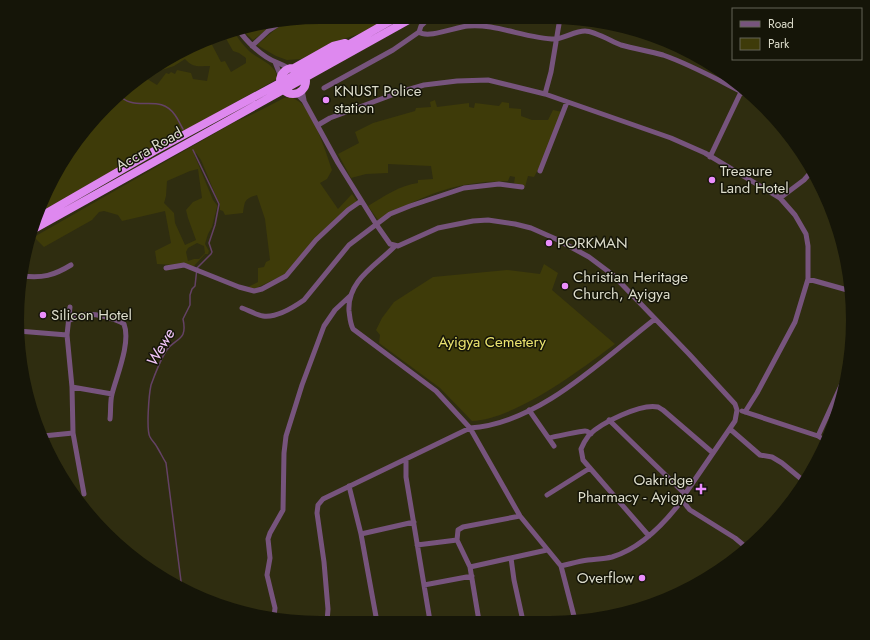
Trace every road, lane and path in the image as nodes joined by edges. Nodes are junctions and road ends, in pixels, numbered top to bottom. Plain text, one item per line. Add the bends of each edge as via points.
1 (385, 24) edge
2 (399, 24) edge
3 (424, 24) edge
4 (559, 24) edge
5 (479, 25) joint
6 (272, 28) edge
7 (419, 32) junction
8 (242, 34) edge
9 (556, 39) junction
10 (252, 46) junction
11 (275, 62) junction
12 (298, 72) junction
13 (287, 88) junction
14 (324, 88) dead end
15 (735, 89) edge
16 (740, 93) edge
17 (544, 94) junction
18 (304, 101) junction
19 (568, 102) junction
20 (232, 118) junction
21 (318, 125) junction
22 (710, 156) junction
23 (540, 171) dead end
24 (808, 176) edge
25 (522, 187) dead end
26 (780, 198) junction
27 (361, 201) junction
28 (44, 214) edge
29 (376, 224) junction
30 (40, 226) edge
31 (395, 246) junction
32 (71, 265) dead end
33 (166, 268) dead end
34 (28, 276) edge
35 (808, 279) junction
36 (844, 289) edge
37 (350, 296) junction
38 (70, 307) dead end
39 (242, 308) dead end
40 (655, 319) junction
41 (68, 321) junction
42 (25, 332) edge
43 (67, 335) junction
44 (72, 387) junction
45 (112, 394) junction
46 (837, 394) edge
47 (529, 410) junction
48 (737, 410) junction
49 (745, 412) junction
50 (110, 419) dead end
51 (609, 420) junction
52 (470, 428) junction
53 (730, 429) junction
54 (73, 433) junction
55 (591, 434) junction
56 (48, 435) edge
57 (818, 436) junction
58 (549, 438) junction
59 (821, 438) edge
60 (554, 446) dead end
61 (713, 453) junction
62 (406, 459) junction
63 (590, 468) junction
64 (800, 478) edge
65 (349, 486) junction
66 (84, 494) dead end
67 (547, 495) dead end
68 (684, 497) junction
69 (520, 516) junction
70 (414, 522) junction
71 (361, 534) junction
72 (649, 536) junction
73 (457, 540) junction
74 (417, 545) junction
75 (743, 545) edge
76 (547, 550) junction
77 (511, 558) junction
78 (561, 566) junction
79 (470, 567) junction
80 (472, 576) junction
81 (424, 584) junction
82 (275, 612) edge
83 (574, 615) edge
84 (327, 616) edge
85 (376, 616) edge
86 (429, 616) edge
87 (478, 616) edge
88 (522, 616) edge

1 - 12 highway
2 - 12 highway
3 - 7 street
4 - 9 street
5 - 7 street via 458,27 430,35
5 - 9 street
6 - 10 street
7 - 14 street via 393,50
8 - 10 street
9 - 15 street via 583,31 591,32 621,45 662,55 690,66
9 - 17 street
10 - 11 street
11 - 12 street
11 - 13 street
12 - 13 highway
12 - 13 highway via 285,72
12 - 13 highway via 306,83
13 - 18 street
13 - 18 street
13 - 20 highway, Accra Road
13 - 20 highway via 284,95 258,110
13 - 28 highway, Accra Road via 271,88
16 - 22 street
17 - 19 street
17 - 21 street via 488,80 424,85 351,110
18 - 21 street
19 - 22 street via 671,138
19 - 23 street
20 - 30 highway, Accra Road
21 - 27 street
22 - 26 street
24 - 26 street
25 - 29 street via 499,184 464,188 390,214
26 - 35 street via 795,215 806,234
27 - 29 street
27 - 33 street via 316,240 286,276 262,289 247,289 184,265
29 - 31 street via 387,241
29 - 39 street via 349,246 304,300 295,306 278,314 263,316
31 - 37 street via 365,273
31 - 40 street via 438,228 473,221 503,222 531,228 575,248 602,266
32 - 34 street via 50,276
35 - 36 street
35 - 49 street via 795,322
37 - 52 street via 350,320 353,329 436,391
37 - 82 street via 335,310 324,326 286,436 283,510 268,539 270,558 267,575
38 - 41 street
40 - 47 street via 581,378
40 - 48 street via 732,400
41 - 43 street
41 - 45 street via 84,314 91,314 124,324 124,351
42 - 43 street
43 - 44 street
44 - 45 street
44 - 54 street
45 - 50 street
46 - 57 street
47 - 52 street via 495,424
47 - 58 street
48 - 49 street
48 - 53 street
49 - 57 street
51 - 55 street
51 - 61 street via 643,408 658,407
51 - 68 street
52 - 62 street
52 - 69 street
53 - 61 street
53 - 64 street via 760,455 772,457
54 - 56 street
54 - 66 street
55 - 58 street via 581,431
55 - 63 street via 581,449 583,460
57 - 59 street
58 - 60 street
61 - 68 street
62 - 65 street
62 - 70 street via 406,477
63 - 67 street
63 - 72 street
65 - 71 street
65 - 84 street via 323,499 318,505
68 - 72 street via 672,514
68 - 75 street via 685,504 690,510
69 - 73 street via 460,528
69 - 76 street
70 - 71 street
70 - 74 street
71 - 85 street
72 - 78 street via 612,557
73 - 74 street
73 - 79 street
74 - 81 street
76 - 77 street
76 - 78 street
77 - 79 street
77 - 88 street
78 - 83 street
79 - 80 street
80 - 81 street
80 - 87 street
81 - 86 street

